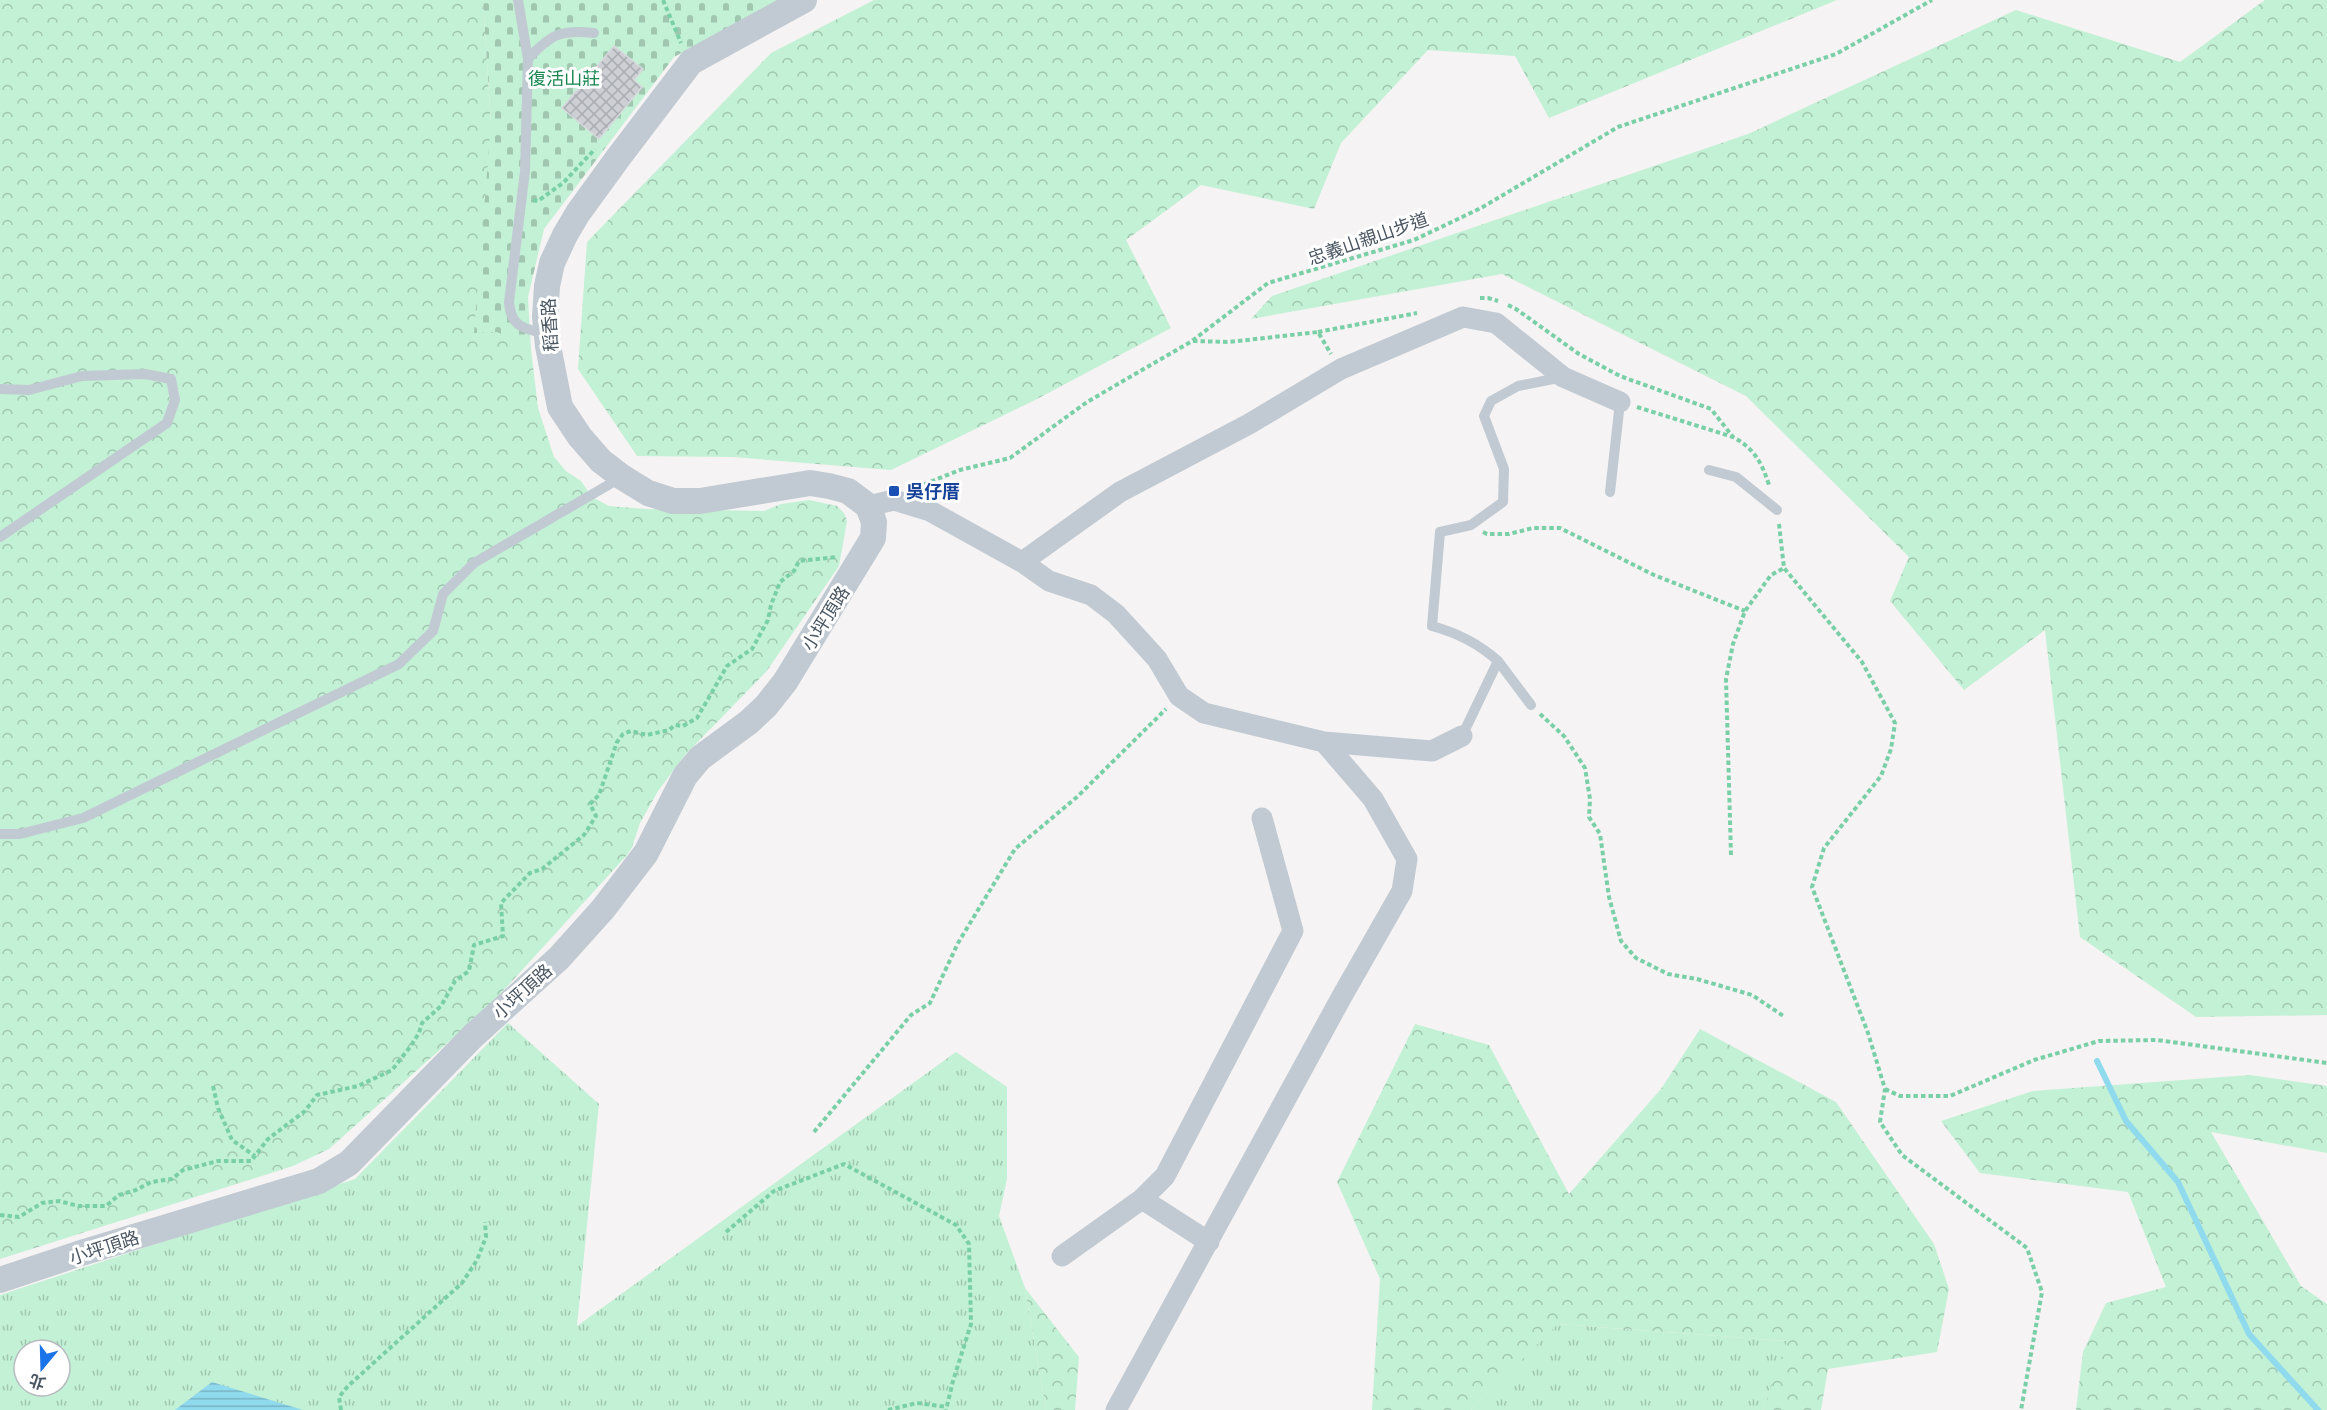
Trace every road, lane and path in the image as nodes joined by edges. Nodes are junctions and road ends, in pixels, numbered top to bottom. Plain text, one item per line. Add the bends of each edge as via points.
1 (518, 0) edge
2 (663, 0) edge
3 (804, 0) edge
4 (1932, 0) edge
5 (594, 33) dead end
6 (528, 59) junction
7 (691, 62) junction
8 (597, 146) dead end
9 (523, 198) junction
10 (547, 334) junction
11 (1192, 340) junction
12 (1341, 369) junction
13 (1563, 377) junction
14 (0, 389) edge
15 (1620, 402) junction
16 (1709, 470) dead end
17 (622, 477) junction
18 (1610, 492) dead end
19 (894, 500) junction
20 (868, 506) junction
21 (1777, 510) junction
22 (1471, 525) junction
23 (0, 537) edge
24 (865, 554) junction
25 (1022, 562) junction
26 (1784, 568) junction
27 (1745, 611) junction
28 (1498, 661) junction
29 (1179, 696) junction
30 (1531, 705) joint
31 (1462, 736) joint
32 (1324, 742) junction
33 (1262, 818) dead end
34 (0, 834) edge
35 (1731, 855) dead end
36 (1785, 1017) dead end
37 (2327, 1063) edge
38 (213, 1086) dead end
39 (1886, 1089) junction
40 (814, 1132) dead end
41 (255, 1156) junction
42 (1142, 1199) junction
43 (0, 1215) edge
44 (485, 1222) dead end
45 (726, 1233) dead end
46 (1209, 1242) junction
47 (1062, 1256) dead end
48 (0, 1280) edge
49 (947, 1409) edge
50 (341, 1410) edge
51 (888, 1410) edge
52 (1116, 1410) edge
53 (2021, 1410) edge

1 - 6 lane
2 - 7 path
3 - 7 street, 稻香路
4 - 11 path, 忠義山親山步道 via 1836,54 1618,126 1480,208 1414,240 1268,284
5 - 6 lane via 571,31 545,40
6 - 9 lane
7 - 10 street, 稻香路 via 565,235 547,286
8 - 9 path via 563,183 538,201
9 - 10 lane via 510,315 517,324
10 - 17 street, 稻香路 via 560,407 601,461
11 - 12 path via 1229,342 1318,332
11 - 19 path, 忠義山親山步道 via 1087,402 1010,458 960,470
12 - 13 street via 1463,317 1496,323
12 - 25 street via 1249,424 1120,492
13 - 15 street
13 - 22 lane via 1518,386 1491,401 1484,416 1504,469 1503,501
14 - 23 lane via 29,390 82,376 146,374 171,379 175,400 167,423
15 - 18 lane
15 - 21 path via 1747,444 1764,467
16 - 21 lane via 1736,477
17 - 20 street, 稻香路 via 648,493 673,501 700,501 810,483 848,491
17 - 34 lane via 474,562 443,594 433,631 399,664 83,819 20,834
19 - 20 street
19 - 25 street via 930,511
20 - 24 street, 小坪頂路 via 874,522 873,538
21 - 26 path
22 - 27 path via 1487,534 1560,528 1654,575
22 - 28 lane via 1440,532 1432,626 1455,632
24 - 41 path via 799,561 794,571 780,582 768,620 752,649 727,666 697,718 683,726 647,735 631,731 623,734 599,795 590,804 596,816 584,834 542,869 530,873 501,903 503,936 474,945 469,971 455,981 441,1006 422,1023 392,1070 358,1086 317,1095 305,1111 268,1139
24 - 48 street, 小坪頂路 via 766,706 700,758 685,776 646,853 603,909 559,958 473,1036 349,1162 319,1181
25 - 29 street via 1049,581 1091,595 1116,614 1157,659
26 - 27 path via 1771,575
26 - 39 path via 1862,662 1895,723 1892,749 1881,776 1824,849 1812,887
27 - 35 path via 1725,679
28 - 30 lane
28 - 31 lane
29 - 32 street via 1204,713
29 - 40 path via 1077,797 1015,849 958,943 930,1003 911,1015
30 - 36 path via 1563,736 1585,768 1589,817 1600,834 1609,897 1621,941 1636,958 1668,974 1752,995
31 - 32 street via 1432,751
32 - 46 street via 1373,799 1407,859 1402,891
33 - 42 street via 1293,932 1165,1176
37 - 39 path via 2157,1040 2099,1041 2034,1060 1950,1095 1900,1096
38 - 41 path via 232,1140
39 - 53 path via 1880,1122 1902,1155 2027,1248 2042,1292
41 - 43 path via 251,1161 218,1161 183,1170 172,1179 151,1182 118,1195 106,1206 59,1201 42,1203 19,1217
42 - 46 street
42 - 47 street
44 - 50 path via 486,1237 462,1284 348,1386 339,1397
45 - 49 path via 774,1191 844,1164 956,1225 969,1244 971,1324
46 - 52 street
49 - 51 path via 917,1403

